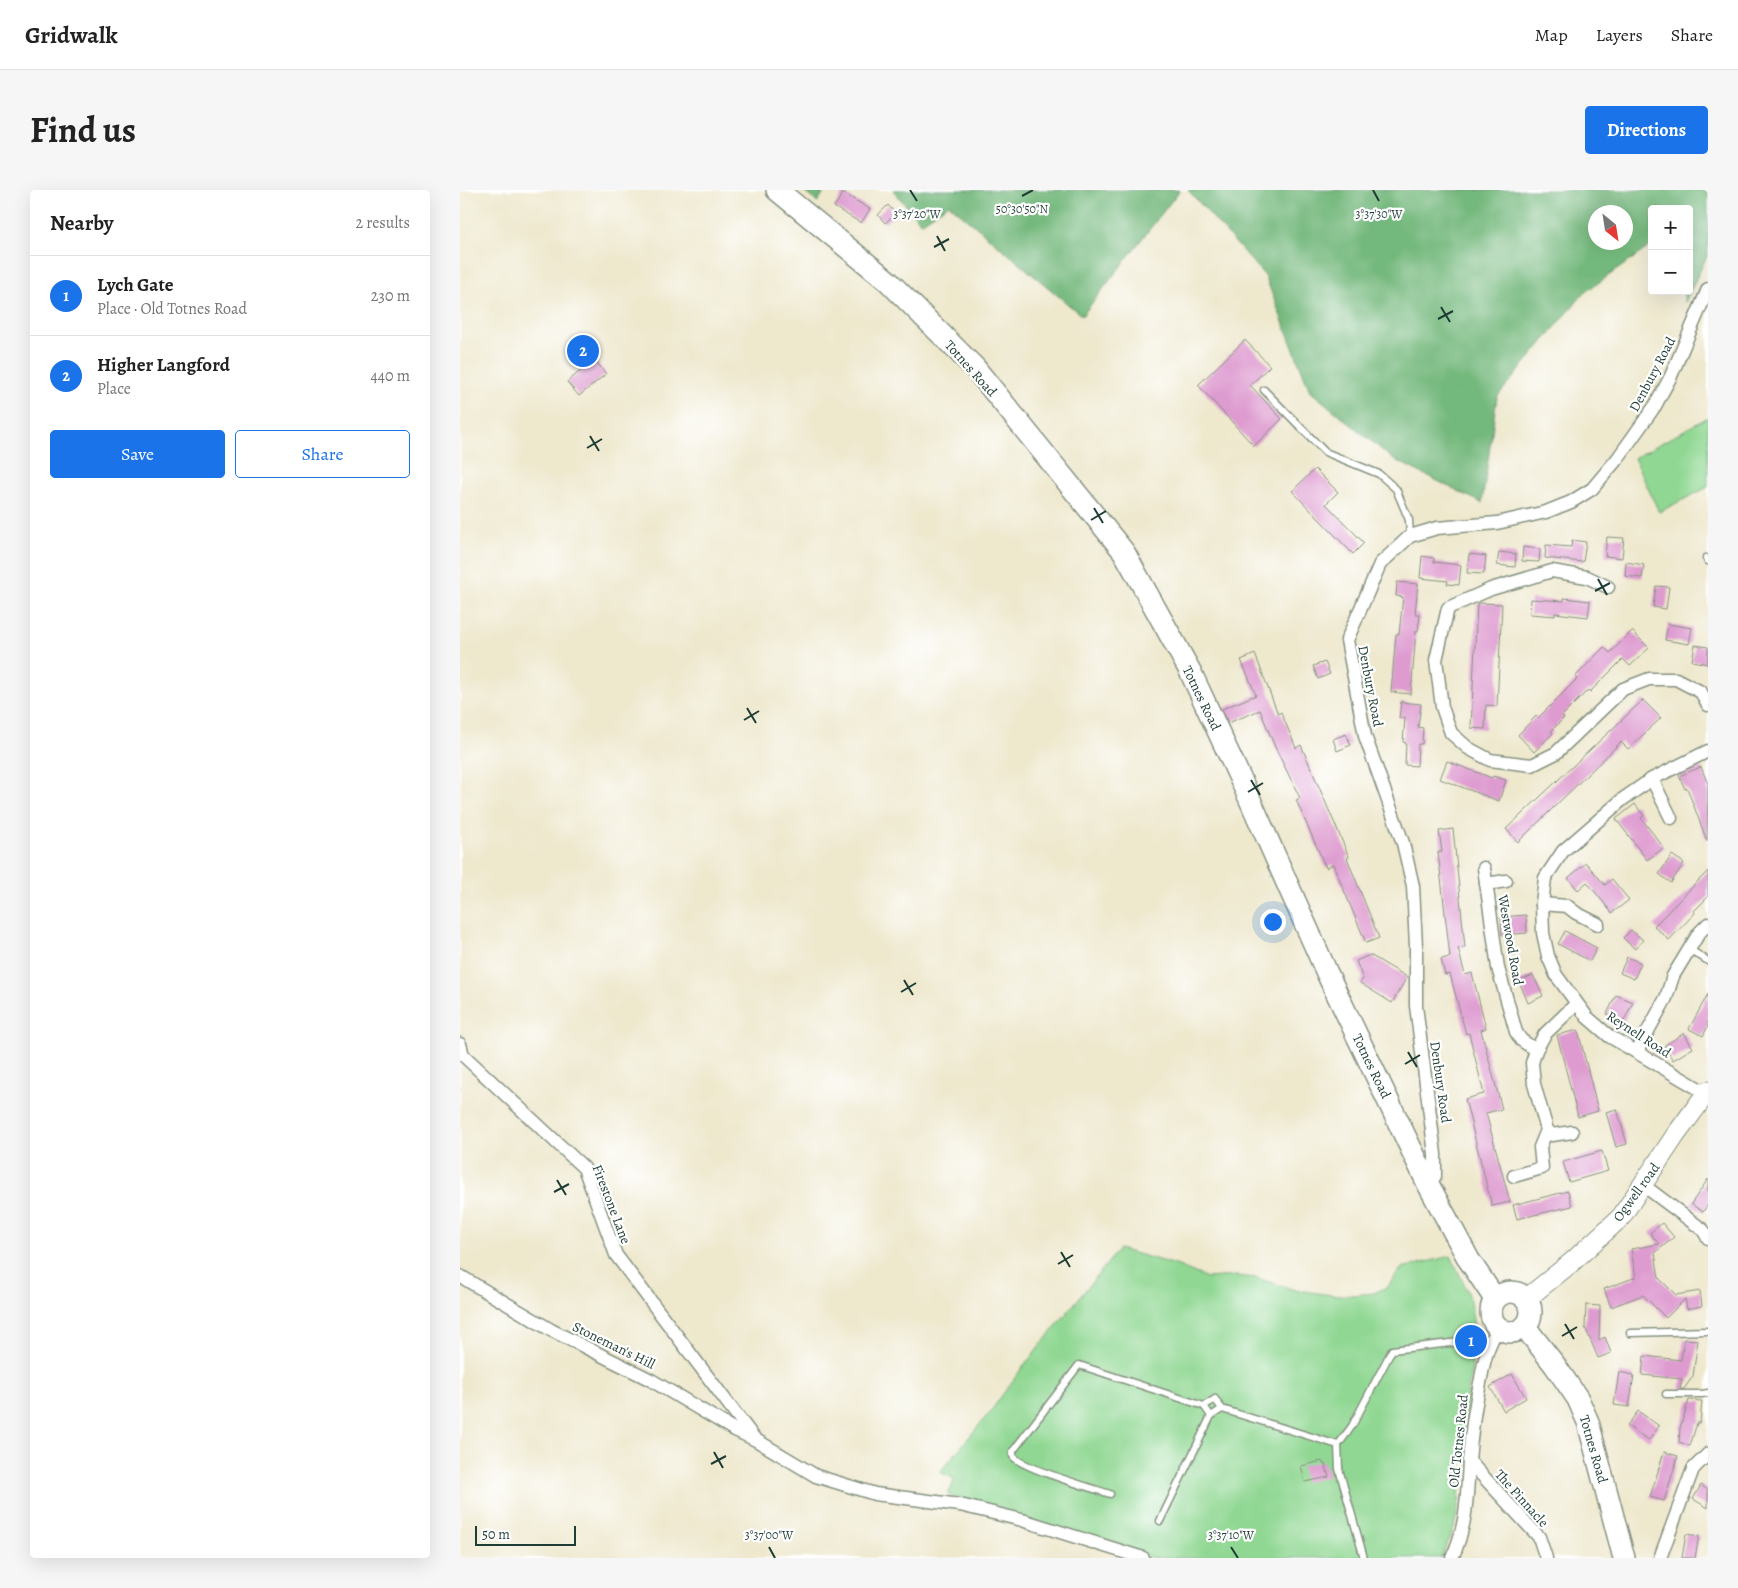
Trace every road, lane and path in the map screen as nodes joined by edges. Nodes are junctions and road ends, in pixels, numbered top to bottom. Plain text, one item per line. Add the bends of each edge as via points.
1 (777, 190) edge
2 (1708, 288) edge
3 (1264, 390) dead end
4 (1410, 536) junction
5 (1608, 587) dead end
6 (1708, 705) edge
7 (1708, 751) edge
8 (1652, 779) junction
9 (1671, 818) dead end
10 (1484, 868) dead end
11 (1506, 881) dead end
12 (1486, 884) junction
13 (1542, 904) junction
14 (1598, 924) dead end
15 (1708, 924) edge
16 (1689, 949) junction
17 (1708, 961) edge
18 (1576, 1004) junction
19 (460, 1044) edge
20 (1536, 1050) junction
21 (1637, 1051) junction
22 (1707, 1092) edge
23 (1547, 1130) junction
24 (1572, 1132) dead end
25 (1514, 1176) dead end
26 (1428, 1184) junction
27 (1643, 1185) junction
28 (1706, 1232) edge
29 (460, 1276) edge
30 (1495, 1299) junction
31 (1526, 1299) junction
32 (1525, 1327) junction
33 (1708, 1331) edge
34 (1495, 1333) junction
35 (1630, 1333) dead end
36 (1708, 1393) edge
37 (1666, 1394) dead end
38 (1204, 1406) junction
39 (1222, 1409) junction
40 (1211, 1416) junction
41 (756, 1440) junction
42 (1338, 1445) junction
43 (1708, 1454) edge
44 (1470, 1461) junction
45 (1110, 1494) dead end
46 (1160, 1521) dead end
47 (1143, 1558) edge
48 (1364, 1558) edge
49 (1452, 1558) edge
50 (1546, 1558) edge
51 (1624, 1558) edge
52 (1660, 1558) edge

1 - 26 main road, Totnes Road via 888,281 975,368 1124,552 1190,671 1327,973
2 - 4 street, Denbury Road via 1655,406 1592,488 1571,502 1546,512 1497,523 1436,528
3 - 4 lane via 1325,452 1379,474 1396,489 1408,520
4 - 26 street, Denbury Road via 1380,564 1347,640 1365,736 1403,842 1413,886 1416,1006 1435,1154 1435,1176
5 - 6 street via 1587,577 1552,571 1491,589 1448,608 1436,660 1442,708 1451,733 1468,748 1490,760 1532,765 1556,753 1623,689 1649,679 1676,679 1701,692
7 - 8 street, Reynell Road
8 - 9 street
8 - 13 street, Reynell Road via 1623,799 1563,851 1545,878
10 - 12 street, Westwood Road
11 - 12 street, Westwood Road
12 - 20 street, Westwood Road via 1498,968 1516,1032 1521,1040
13 - 14 street via 1567,906
13 - 18 street, Reynell Road via 1548,956
15 - 16 street
16 - 17 lane
16 - 21 street
18 - 20 street via 1545,1034
18 - 21 street, Reynell Road via 1609,1036
19 - 41 street, Firestone Lane via 464,1055 584,1168 616,1255
20 - 23 street via 1532,1063 1534,1084
21 - 22 street, Reynell Road
22 - 27 street, Ogwell road
23 - 24 street via 1552,1135
23 - 25 street via 1540,1147 1542,1168
26 - 30 main road, Totnes Road via 1469,1260
27 - 28 street
27 - 31 street, Ogwell road via 1620,1217
29 - 41 street, Stoneman's Hill via 550,1330 651,1380
30 - 31 main road via 1510,1291
30 - 34 main road via 1490,1312
31 - 32 main road via 1531,1312
32 - 34 main road via 1514,1332
32 - 51 main road, Totnes Road via 1578,1399 1588,1422
33 - 35 lane
34 - 42 lane via 1392,1350 1352,1426
34 - 44 street, Old Totnes Road via 1475,1405
36 - 37 lane
38 - 39 lane via 1215,1400
38 - 40 lane
38 - 45 lane via 1079,1365 1013,1451 1013,1456 1031,1467
39 - 40 lane
39 - 42 lane
40 - 46 lane
41 - 47 street, Stoneman's Hill via 816,1476 875,1494 960,1505 1022,1520
42 - 48 lane via 1340,1468
43 - 52 street via 1693,1468
44 - 49 street, Old Totnes Road via 1466,1512
44 - 50 street, The Pinnacle via 1539,1537

